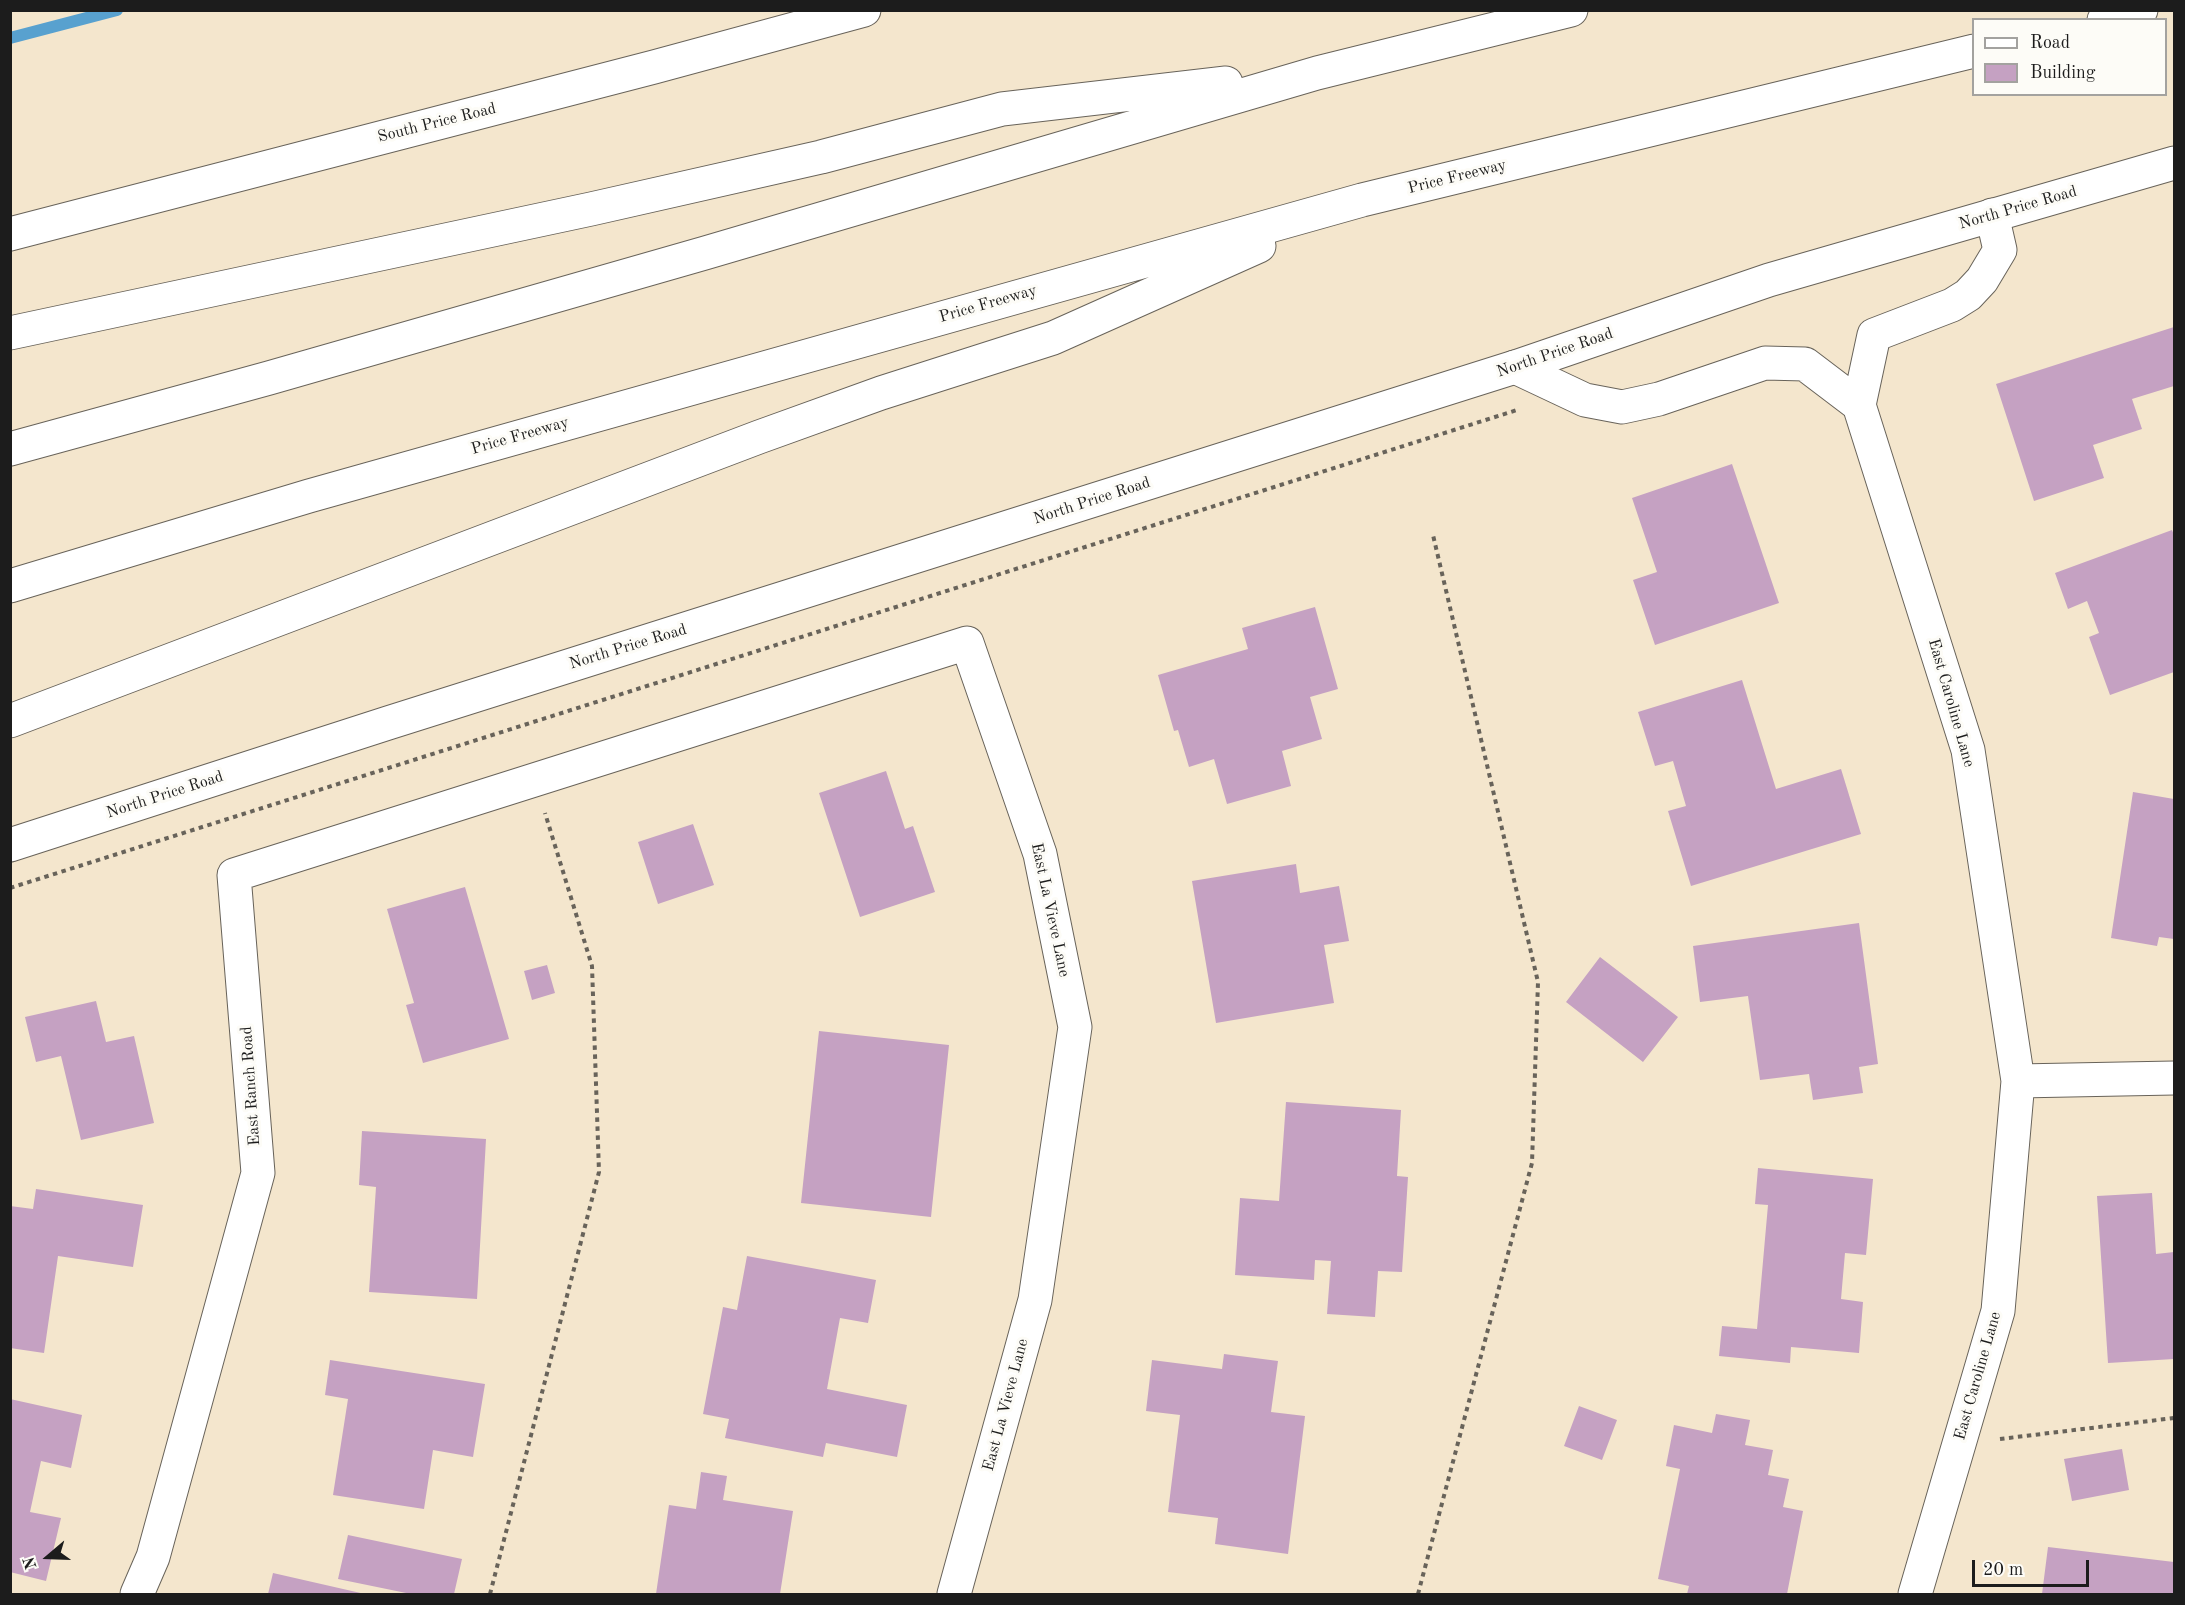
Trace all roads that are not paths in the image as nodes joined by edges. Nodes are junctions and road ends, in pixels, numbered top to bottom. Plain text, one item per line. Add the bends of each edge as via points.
1 (864, 10) edge
2 (1572, 10) edge
3 (2141, 10) edge
4 (2111, 18) edge
5 (1972, 51) edge
6 (1317, 73) junction
7 (2175, 163) edge
8 (1362, 200) junction
9 (1992, 215) junction
10 (10, 234) edge
11 (10, 333) edge
12 (1515, 367) junction
13 (1859, 405) junction
14 (10, 449) edge
15 (10, 586) edge
16 (10, 721) edge
17 (533, 782) joint
18 (10, 845) edge
19 (2175, 1077) edge
20 (2018, 1081) junction
21 (137, 1594) edge
22 (954, 1594) edge
23 (1915, 1594) edge

1 - 10 main road, South Price Road
2 - 6 main road
3 - 4 main road
5 - 8 main road, Price Freeway
6 - 11 main road via 1002,109 821,157 591,209
6 - 14 main road via 705,253
7 - 9 main road, North Price Road
8 - 15 main road, Price Freeway via 332,489
8 - 16 main road via 1053,338 759,437
9 - 12 main road, North Price Road via 1769,280
9 - 13 main road, East Caroline Lane via 2000,250 1982,280 1952,305 1874,335
12 - 13 main road via 1585,400 1622,407 1659,399 1766,363 1805,364
12 - 18 main road, North Price Road
13 - 20 main road, East Caroline Lane via 1968,750
17 - 21 main road, East Ranch Road via 234,875 258,1173 153,1557
17 - 22 main road, East La Vieve Lane via 967,643 1040,854 1075,1027 1035,1300
19 - 20 main road
20 - 23 main road, East Caroline Lane via 1998,1311

